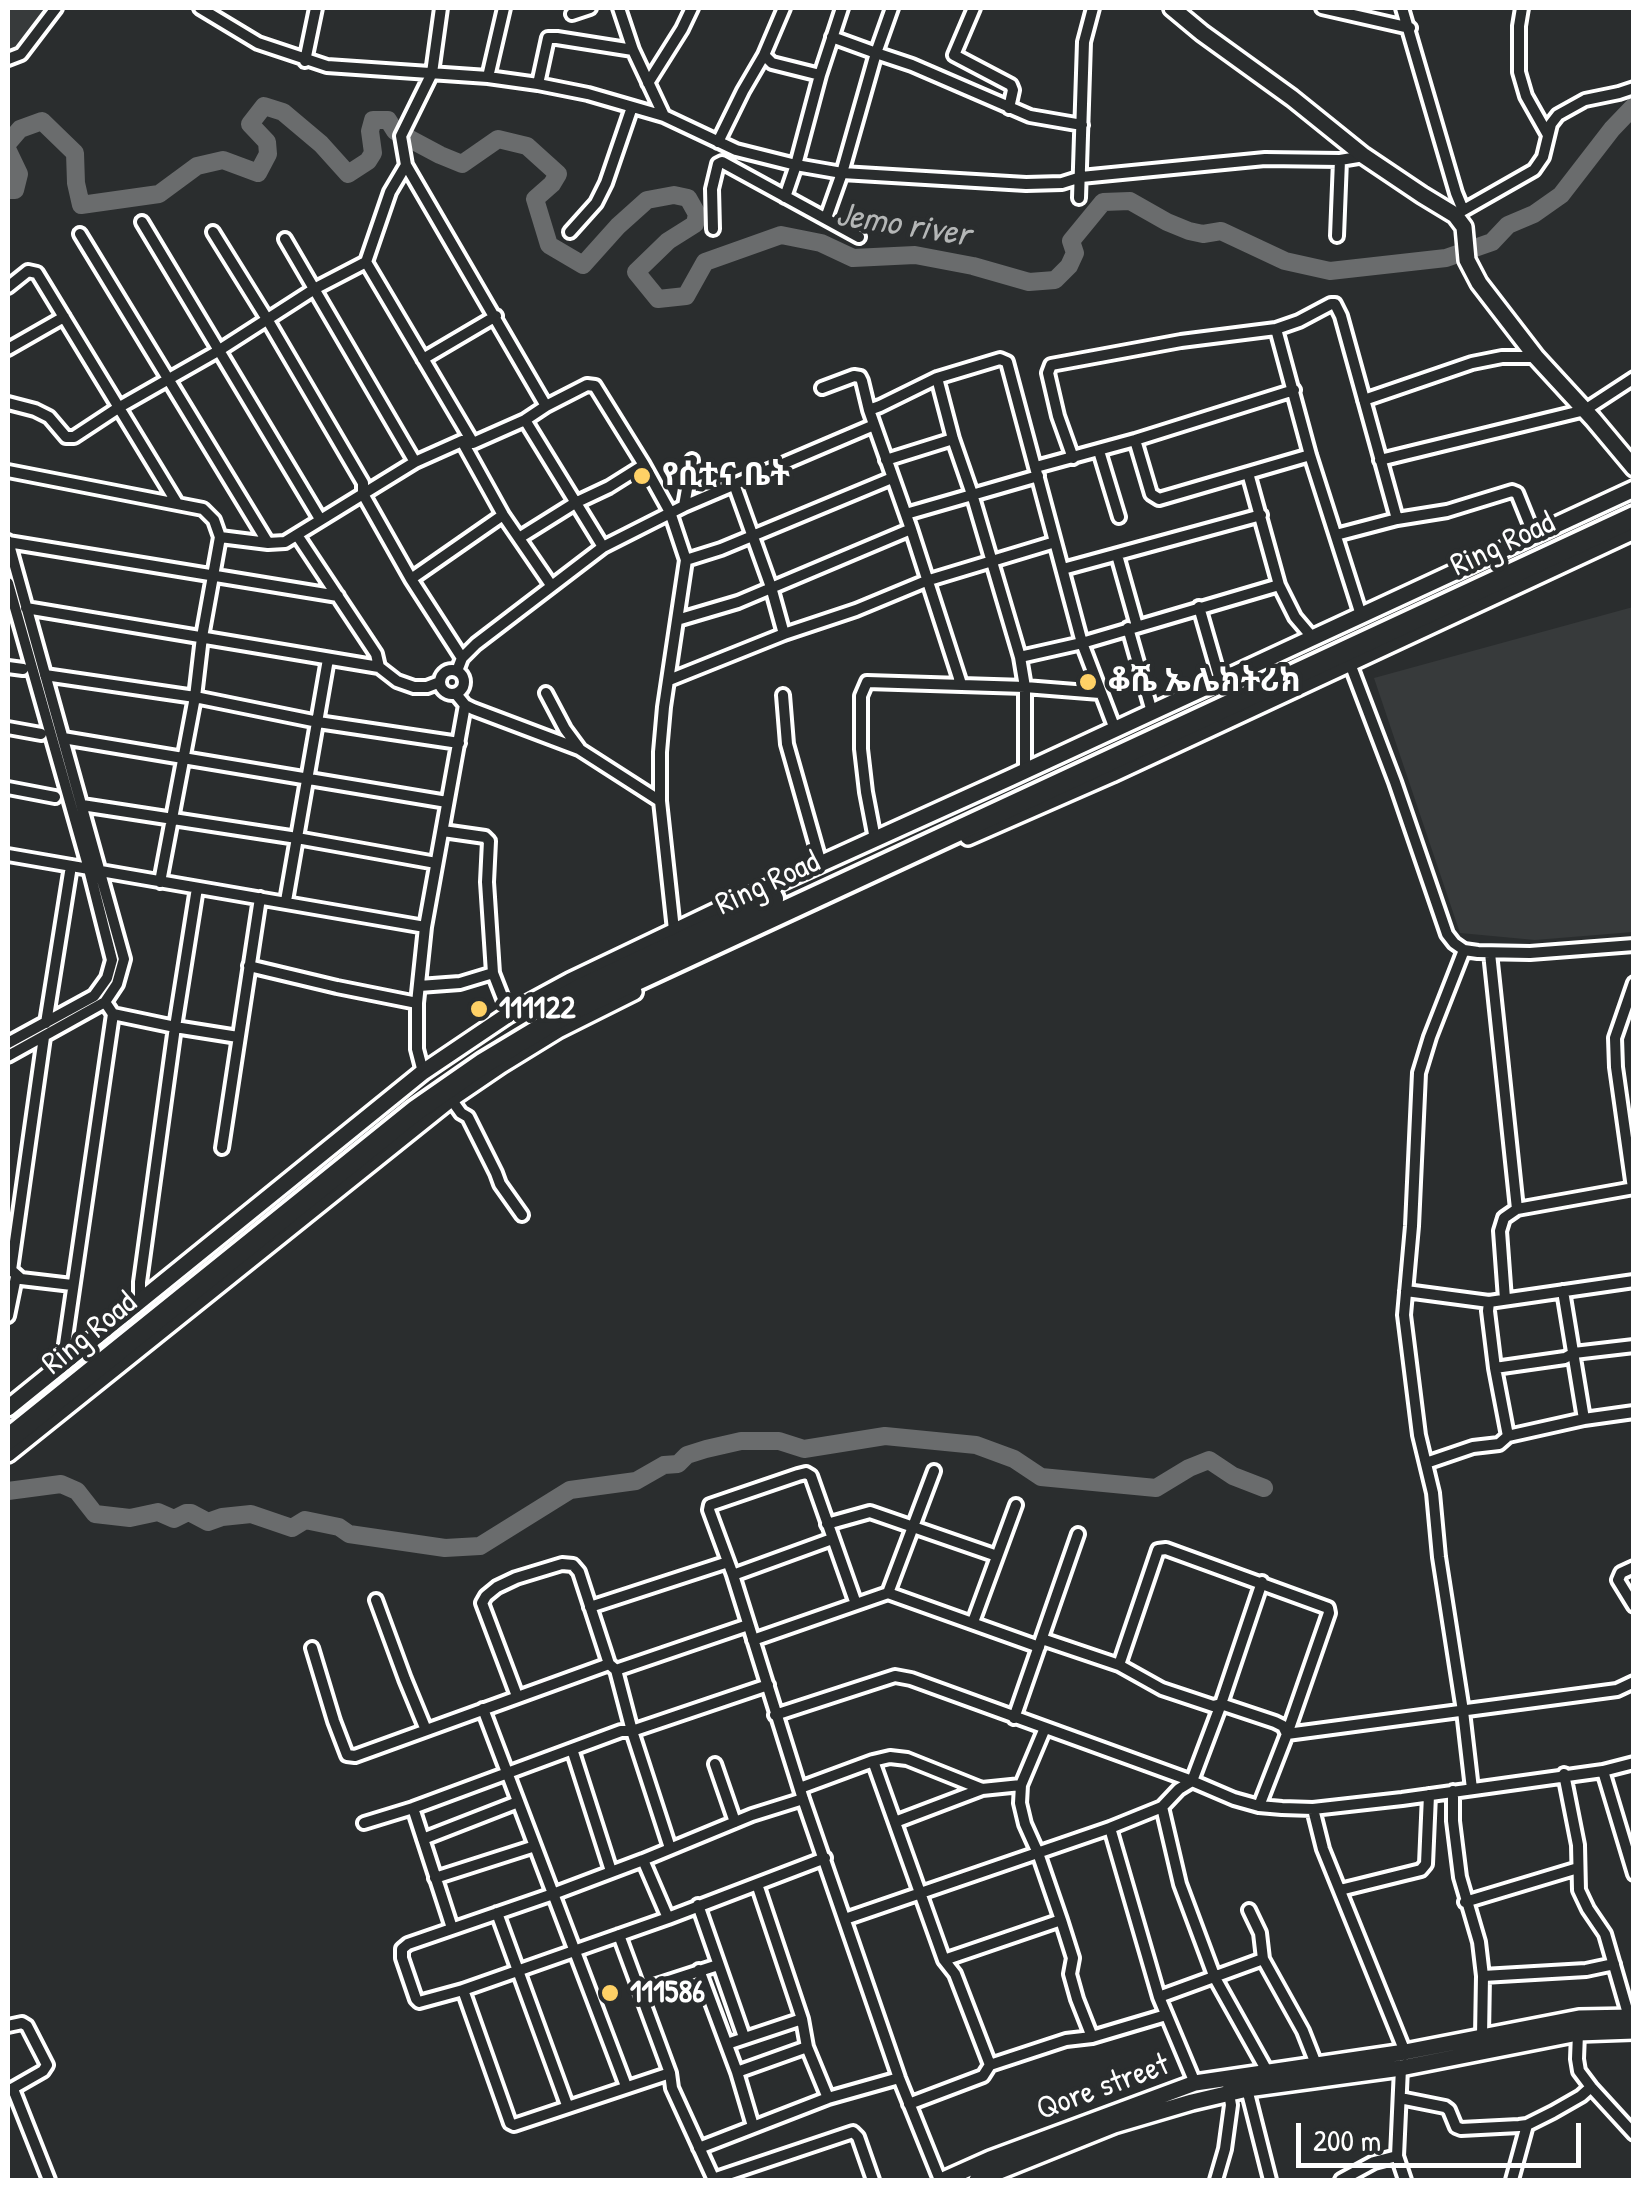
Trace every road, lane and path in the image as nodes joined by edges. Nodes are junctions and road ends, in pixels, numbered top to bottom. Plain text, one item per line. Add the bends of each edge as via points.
1 (56, 8) edge
2 (200, 8) edge
3 (316, 8) edge
4 (442, 8) edge
5 (504, 8) edge
6 (590, 8) edge
7 (619, 8) edge
8 (692, 8) edge
9 (784, 8) edge
10 (842, 8) edge
11 (892, 8) edge
12 (974, 8) edge
13 (1093, 8) edge
14 (1172, 8) edge
15 (1322, 8) edge
16 (1402, 8) edge
17 (1522, 8) edge
18 (572, 14) dead end
19 (1410, 28) junction
20 (832, 37) junction
21 (633, 50) junction
22 (876, 53) junction
23 (764, 55) junction
24 (8, 59) edge
25 (306, 60) junction
26 (432, 73) junction
27 (820, 75) junction
28 (488, 78) junction
29 (648, 83) junction
30 (538, 84) junction
31 (1634, 88) edge
32 (632, 107) junction
33 (1009, 108) junction
34 (664, 116) junction
35 (1082, 125) junction
36 (1548, 135) junction
37 (718, 142) junction
38 (1364, 156) junction
39 (1340, 160) junction
40 (406, 165) junction
41 (796, 165) junction
42 (842, 173) junction
43 (1080, 177) junction
44 (786, 197) junction
45 (1079, 198) dead end
46 (1459, 212) junction
47 (826, 218) junction
48 (142, 222) dead end
49 (713, 229) dead end
50 (212, 232) dead end
51 (570, 232) dead end
52 (80, 234) dead end
53 (1337, 236) dead end
54 (859, 237) dead end
55 (285, 239) dead end
56 (366, 262) junction
57 (8, 287) edge
58 (316, 288) junction
59 (496, 316) junction
60 (64, 317) junction
61 (267, 319) junction
62 (1276, 328) junction
63 (8, 349) edge
64 (218, 351) junction
65 (1536, 357) junction
66 (424, 359) junction
67 (936, 378) junction
68 (1634, 378) edge
69 (168, 379) junction
70 (822, 388) dead end
71 (1294, 390) junction
72 (1364, 400) junction
73 (8, 403) edge
74 (546, 406) junction
75 (118, 408) junction
76 (869, 410) junction
77 (1585, 410) junction
78 (525, 420) junction
79 (874, 425) junction
80 (953, 439) junction
81 (1136, 440) junction
82 (467, 442) junction
83 (1099, 451) junction
84 (1310, 455) junction
85 (1073, 458) junction
86 (692, 460) dead end
87 (886, 460) junction
88 (1380, 460) junction
89 (414, 462) junction
90 (644, 464) junction
91 (1634, 468) edge
92 (8, 471) edge
93 (1037, 472) junction
94 (1248, 472) junction
95 (892, 478) junction
96 (734, 484) junction
97 (1634, 488) edge
98 (362, 494) junction
99 (972, 494) junction
100 (575, 503) junction
101 (1634, 503) edge
102 (177, 504) junction
103 (684, 506) junction
104 (670, 512) junction
105 (906, 514) junction
106 (503, 515) junction
107 (1261, 515) junction
108 (1118, 517) dead end
109 (1634, 517) edge
110 (320, 519) junction
111 (1397, 519) junction
112 (911, 529) junction
113 (1634, 531) edge
114 (297, 535) junction
115 (754, 535) junction
116 (1534, 535) junction
117 (1336, 536) junction
118 (220, 537) junction
119 (519, 538) junction
120 (1056, 542) junction
121 (268, 543) junction
122 (602, 547) junction
123 (8, 548) edge
124 (1117, 555) junction
125 (686, 560) junction
126 (992, 560) junction
127 (1063, 570) junction
128 (213, 575) junction
129 (411, 579) junction
130 (926, 581) junction
131 (8, 584) edge
132 (551, 585) junction
133 (1280, 586) junction
134 (771, 587) junction
135 (338, 596) junction
136 (8, 604) edge
137 (1199, 607) junction
138 (26, 608) junction
139 (1361, 614) junction
140 (677, 620) junction
141 (8, 625) edge
142 (1133, 627) junction
143 (784, 634) junction
144 (202, 637) junction
145 (1312, 638) junction
146 (1082, 642) junction
147 (1020, 657) junction
148 (1347, 657) junction
149 (462, 658) junction
150 (328, 660) junction
151 (8, 667) edge
152 (379, 668) junction
153 (23, 669) dead end
154 (457, 671) junction
155 (45, 675) junction
156 (668, 680) junction
157 (1220, 680) junction
158 (440, 682) junction
159 (962, 684) junction
160 (1025, 686) junction
161 (546, 693) dead end
162 (1100, 693) junction
163 (456, 694) junction
164 (782, 695) dead end
165 (195, 696) junction
166 (464, 705) junction
167 (1152, 712) junction
168 (318, 722) junction
169 (8, 728) edge
170 (1115, 729) junction
171 (41, 734) dead end
172 (63, 738) junction
173 (459, 743) junction
174 (579, 749) junction
175 (182, 758) junction
176 (1025, 771) junction
177 (307, 780) junction
178 (8, 788) edge
179 (56, 797) dead end
180 (660, 800) junction
181 (447, 802) junction
182 (82, 805) junction
183 (174, 818) junction
184 (443, 831) junction
185 (298, 838) junction
186 (875, 840) junction
187 (8, 855) edge
188 (436, 863) junction
189 (820, 864) junction
190 (71, 866) junction
191 (95, 870) junction
192 (160, 882) junction
193 (197, 888) junction
194 (260, 898) junction
195 (286, 901) junction
196 (425, 927) junction
197 (674, 930) junction
198 (1634, 944) edge
199 (1464, 950) junction
200 (1490, 953) junction
201 (249, 966) junction
202 (493, 973) junction
203 (1634, 983) edge
204 (419, 986) junction
205 (105, 1002) junction
206 (417, 1003) junction
207 (113, 1014) junction
208 (509, 1014) junction
209 (46, 1023) junction
210 (175, 1028) junction
211 (44, 1037) junction
212 (238, 1037) junction
213 (8, 1043) edge
214 (8, 1056) edge
215 (422, 1072) junction
216 (451, 1099) junction
217 (222, 1148) dead end
218 (1633, 1188) edge
219 (1517, 1209) junction
220 (522, 1214) dead end
221 (16, 1277) junction
222 (1634, 1281) edge
223 (72, 1285) junction
224 (1406, 1291) junction
225 (1563, 1291) junction
226 (1505, 1299) junction
227 (140, 1302) junction
228 (1489, 1302) junction
229 (8, 1316) edge
230 (1634, 1346) edge
231 (1574, 1353) junction
232 (62, 1366) junction
233 (1495, 1368) junction
234 (8, 1408) edge
235 (1634, 1412) edge
236 (1584, 1419) junction
237 (8, 1424) edge
238 (1508, 1436) junction
239 (8, 1439) edge
240 (8, 1454) edge
241 (1426, 1463) junction
242 (934, 1472) dead end
243 (1016, 1505) dead end
244 (827, 1524) junction
245 (914, 1526) junction
246 (1078, 1534) dead end
247 (832, 1539) junction
248 (996, 1556) junction
249 (728, 1562) junction
250 (1634, 1567) edge
251 (733, 1575) junction
252 (1262, 1582) junction
253 (888, 1593) junction
254 (376, 1600) dead end
255 (856, 1604) junction
256 (1634, 1606) edge
257 (590, 1607) junction
258 (973, 1622) junction
259 (748, 1625) junction
260 (753, 1640) junction
261 (1040, 1643) junction
262 (312, 1648) dead end
263 (1118, 1665) junction
264 (612, 1667) junction
265 (1634, 1682) edge
266 (768, 1685) junction
267 (517, 1696) junction
268 (1221, 1704) junction
269 (483, 1709) junction
270 (1463, 1711) junction
271 (776, 1715) junction
272 (1014, 1718) junction
273 (1045, 1728) junction
274 (426, 1730) junction
275 (632, 1732) junction
276 (1287, 1734) junction
277 (572, 1749) junction
278 (873, 1761) junction
279 (1634, 1763) edge
280 (715, 1764) dead end
281 (1603, 1770) junction
282 (506, 1772) junction
283 (1564, 1774) junction
284 (1192, 1780) junction
285 (1021, 1784) junction
286 (1472, 1788) junction
287 (982, 1790) junction
288 (1454, 1791) junction
289 (802, 1793) junction
290 (1428, 1795) junction
291 (518, 1802) junction
292 (1259, 1806) junction
293 (1162, 1807) junction
294 (413, 1808) junction
295 (1312, 1808) junction
296 (735, 1822) junction
297 (895, 1822) junction
298 (364, 1823) dead end
299 (1110, 1828) junction
300 (422, 1840) junction
301 (534, 1846) junction
302 (670, 1848) junction
303 (1038, 1853) junction
304 (825, 1858) junction
305 (643, 1860) junction
306 (1578, 1868) junction
307 (611, 1872) junction
308 (1634, 1874) edge
309 (435, 1878) junction
310 (757, 1884) junction
311 (1340, 1890) junction
312 (920, 1892) junction
313 (553, 1894) junction
314 (1465, 1902) junction
315 (698, 1905) junction
316 (1249, 1910) dead end
317 (498, 1914) junction
318 (668, 1918) junction
319 (845, 1919) junction
320 (1061, 1920) junction
321 (452, 1928) junction
322 (620, 1935) junction
323 (573, 1951) junction
324 (944, 1960) junction
325 (1263, 1960) junction
326 (718, 1964) junction
327 (1614, 1964) junction
328 (519, 1970) junction
329 (699, 1970) junction
330 (1484, 1976) junction
331 (1215, 1978) junction
332 (464, 1990) junction
333 (640, 1990) junction
334 (1159, 1996) junction
335 (1166, 2015) junction
336 (802, 2018) junction
337 (1632, 2022) edge
338 (8, 2026) edge
339 (1578, 2033) junction
340 (1482, 2036) junction
341 (744, 2037) junction
342 (1092, 2038) junction
343 (727, 2044) junction
344 (807, 2047) junction
345 (1403, 2060) junction
346 (1316, 2064) junction
347 (990, 2065) junction
348 (1266, 2071) junction
349 (737, 2072) junction
350 (670, 2073) junction
351 (1288, 2076) junction
352 (899, 2078) junction
353 (1195, 2083) junction
354 (626, 2086) junction
355 (1228, 2087) junction
356 (1590, 2087) junction
357 (1247, 2089) junction
358 (10, 2090) edge
359 (828, 2098) junction
360 (1400, 2098) junction
361 (910, 2104) junction
362 (568, 2105) junction
363 (1528, 2125) junction
364 (753, 2126) junction
365 (1633, 2131) edge
366 (699, 2148) junction
367 (1397, 2156) junction
368 (49, 2180) edge
369 (714, 2180) edge
370 (872, 2180) edge
371 (942, 2180) edge
372 (978, 2180) edge
373 (1216, 2180) edge
374 (1270, 2180) edge
375 (1340, 2180) edge
376 (1406, 2180) edge
377 (1512, 2180) edge

1 - 24 street via 30,44
2 - 25 street via 258,43
3 - 25 street
4 - 26 street
5 - 28 street
6 - 18 street
7 - 21 street
8 - 29 street
9 - 23 street
10 - 20 street
11 - 22 street
12 - 33 street via 954,55 1011,85
13 - 35 street via 1084,42
14 - 38 street
15 - 19 street
16 - 19 street
17 - 36 street via 1519,72
19 - 46 street
20 - 22 street
20 - 27 street
21 - 29 street
21 - 30 street via 548,38
22 - 33 street
22 - 42 street
23 - 27 street
23 - 37 street
25 - 26 street
26 - 28 street
26 - 40 street via 401,136
27 - 41 street
28 - 30 street
29 - 34 street
30 - 32 street
31 - 36 street via 1568,108
32 - 34 street
32 - 51 street via 606,183
33 - 35 street
34 - 37 street
35 - 43 street
36 - 46 street via 1534,170
37 - 41 street
38 - 39 street
38 - 46 street via 1422,196
39 - 43 street
39 - 53 street
40 - 56 street
40 - 59 street
41 - 42 street
41 - 44 street
42 - 43 street via 1026,184
42 - 47 street
43 - 45 street
44 - 47 street
44 - 49 street via 720,162 712,188
46 - 65 street via 1467,260 1479,283
47 - 54 street
48 - 64 street
50 - 61 street
52 - 69 street
55 - 58 street
56 - 58 street
56 - 66 street
57 - 60 street via 37,273
58 - 61 street
58 - 89 street
59 - 66 street
59 - 74 street
60 - 63 street
60 - 75 street
61 - 64 street
61 - 98 street via 363,483
62 - 71 street
62 - 72 street via 1335,304
62 - 85 street via 1051,365
64 - 69 street
64 - 110 street
65 - 72 street via 1472,363
65 - 77 street
66 - 82 street
67 - 76 street
67 - 80 street
67 - 93 street via 1007,362
68 - 77 street
69 - 75 street
69 - 121 street
70 - 76 street via 858,376
71 - 81 street
71 - 84 street
72 - 88 street
73 - 75 street via 48,417 66,437
74 - 78 street
74 - 90 street via 595,386
75 - 102 street
76 - 79 street
77 - 88 street
77 - 91 street
78 - 82 street
78 - 100 street
79 - 87 street
79 - 96 street
80 - 87 street
80 - 99 street
81 - 83 street
81 - 94 street via 1159,499
82 - 89 street
82 - 106 street
83 - 85 street
83 - 108 street
84 - 94 street
84 - 117 street
85 - 93 street
86 - 103 street
87 - 95 street
88 - 111 street
89 - 98 street
90 - 100 street
90 - 104 street
92 - 102 street
93 - 99 street
93 - 120 street
94 - 107 street
95 - 105 street
95 - 115 street
96 - 103 street
96 - 115 street
97 - 116 street
98 - 110 street
98 - 129 street
99 - 105 street
99 - 126 street
100 - 119 street
100 - 122 street
101 - 237 highway, Ring Road via 580,989 414,1096
102 - 118 street via 203,510
103 - 104 street
104 - 122 street
104 - 125 street
105 - 112 street
106 - 119 street
106 - 129 street
107 - 124 street
107 - 133 street
109 - 148 highway, Ring Road
110 - 114 street
111 - 116 street via 1512,491
111 - 117 street
112 - 130 street
112 - 134 street
113 - 148 street
114 - 121 street
114 - 135 street
115 - 125 street
115 - 134 street
116 - 139 street
117 - 139 street
118 - 121 street
118 - 128 street
119 - 132 street
120 - 126 street
120 - 127 street
122 - 132 street
123 - 128 street
123 - 138 street
124 - 127 street
124 - 142 street
125 - 140 street
126 - 130 street
126 - 147 street
127 - 146 street
128 - 135 street
128 - 144 street
129 - 149 street
130 - 143 street
130 - 159 street
131 - 191 street
132 - 149 street
133 - 137 street
133 - 145 street
134 - 140 street
134 - 143 street
135 - 152 street
136 - 141 street
137 - 142 street
137 - 157 street
138 - 144 street
138 - 155 street
139 - 145 street
140 - 156 street
142 - 146 street
142 - 167 street
143 - 156 street
144 - 150 street
144 - 165 street
145 - 157 street
146 - 147 street
146 - 162 street
147 - 160 street
148 - 199 street via 1447,934
148 - 216 street via 1112,774 622,998
148 - 239 highway, Ring Road via 572,1010 415,1112
149 - 154 street
150 - 152 street
150 - 168 street
151 - 153 street
152 - 158 street via 414,687
154 - 158 street via 446,672
154 - 163 street via 464,680
155 - 165 street
155 - 172 street
156 - 180 street
157 - 167 street
158 - 163 street
159 - 160 street
159 - 186 street via 870,681 863,687 861,749
160 - 162 street
160 - 176 street
161 - 174 street
162 - 170 street
163 - 166 street
164 - 189 street via 787,744
165 - 168 street
165 - 175 street
166 - 173 street
166 - 174 street
167 - 170 street
168 - 173 street
168 - 177 street
169 - 171 street
170 - 176 street
172 - 175 street
172 - 182 street
173 - 181 street
174 - 180 street
175 - 177 street
175 - 183 street
176 - 186 street
177 - 181 street
177 - 185 street
178 - 179 street
180 - 197 street
181 - 184 street
182 - 183 street
182 - 191 street
183 - 185 street
183 - 192 street
184 - 188 street
184 - 202 street via 489,842
185 - 188 street
185 - 195 street
186 - 189 street
187 - 190 street
188 - 196 street
189 - 197 street
190 - 191 street
190 - 209 street
191 - 192 street
191 - 205 street via 124,959
191 - 209 street via 112,960 107,978 94,996
192 - 193 street
193 - 194 street
193 - 210 street
194 - 195 street
194 - 201 street
195 - 196 street
196 - 204 street
197 - 208 street
198 - 200 street
199 - 200 street
199 - 224 street via 1418,1073
200 - 219 street
201 - 206 street
201 - 212 street
202 - 204 street via 460,984
202 - 208 street
203 - 218 street via 1615,1038
204 - 206 street
205 - 207 street
205 - 211 street
206 - 215 street
207 - 210 street
207 - 223 street
208 - 215 street
209 - 213 street
210 - 212 street
210 - 227 street
211 - 214 street
211 - 221 street via 11,1270
212 - 217 street
215 - 227 street
216 - 220 street via 468,1117
216 - 240 street
218 - 219 street
219 - 226 street via 1500,1231
221 - 223 street
221 - 229 street
222 - 225 street
223 - 232 street
224 - 228 street
224 - 241 street
225 - 226 street
225 - 231 street
226 - 228 street
227 - 232 street
228 - 233 street
230 - 231 street
231 - 233 street
231 - 236 street
232 - 234 street
233 - 238 street
235 - 236 street
236 - 238 street
238 - 241 street
241 - 270 street
242 - 245 street
243 - 248 street
244 - 245 street via 870,1512
244 - 247 street
244 - 249 street via 806,1473 710,1505
245 - 248 street
245 - 253 street
246 - 261 street
247 - 251 street
247 - 255 street
248 - 258 street
249 - 251 street
249 - 257 street
250 - 256 street via 1618,1580
251 - 259 street
252 - 263 street via 1158,1550
252 - 268 street
252 - 276 street via 1329,1612
253 - 255 street
253 - 258 street
254 - 274 street
255 - 260 street
257 - 264 street
257 - 267 street via 574,1565 538,1570 486,1596 482,1604
258 - 261 street
259 - 260 street
259 - 264 street
260 - 266 street
261 - 263 street
261 - 272 street
262 - 274 street via 348,1756
263 - 268 street via 1162,1689
264 - 267 street
264 - 275 street
265 - 270 street
266 - 271 street
266 - 275 street
267 - 269 street
268 - 276 street via 1283,1726
268 - 284 street
269 - 274 street
269 - 282 street
270 - 276 street
270 - 286 street
271 - 272 street via 895,1676
271 - 289 street
272 - 273 street
273 - 284 street
273 - 285 street
275 - 277 street
275 - 302 street
276 - 292 street
277 - 282 street
277 - 307 street
278 - 287 street via 907,1759
278 - 289 street
278 - 297 street
279 - 281 street
280 - 296 street
281 - 283 street
281 - 308 street
282 - 291 street
282 - 294 street
283 - 286 street
283 - 306 street
284 - 292 street
284 - 293 street
285 - 287 street
285 - 303 street via 1025,1824
286 - 288 street
287 - 297 street
288 - 290 street
288 - 314 street
289 - 296 street
289 - 304 street
290 - 295 street
290 - 311 street via 1421,1870
291 - 300 street
291 - 301 street
292 - 295 street
293 - 299 street
293 - 331 street via 1180,1884
294 - 298 street
294 - 300 street
295 - 311 street
296 - 302 street
297 - 312 street
299 - 303 street
299 - 334 street
300 - 309 street
301 - 309 street
301 - 313 street
302 - 305 street
303 - 312 street
303 - 320 street
304 - 310 street
304 - 319 street
305 - 307 street
305 - 318 street
306 - 314 street
306 - 327 street via 1579,1890
307 - 313 street
309 - 321 street
310 - 315 street
310 - 336 street
311 - 345 street
312 - 319 street
312 - 324 street
313 - 317 street
313 - 323 street
314 - 330 street
315 - 318 street
315 - 326 street
316 - 325 street
317 - 321 street
317 - 328 street
318 - 322 street
319 - 352 street
320 - 324 street
320 - 342 street via 1073,1958 1070,1974
321 - 332 street via 408,1944 402,1958 419,2002
322 - 323 street
322 - 333 street
323 - 328 street
323 - 354 street
324 - 347 street
325 - 331 street
325 - 346 street
326 - 329 street
326 - 341 street
327 - 330 street
327 - 337 street
328 - 332 street
328 - 362 street
329 - 333 street
329 - 343 street
330 - 340 street
331 - 334 street
331 - 348 street
332 - 362 street via 510,2123
333 - 350 street
334 - 335 street
335 - 342 street
335 - 353 street
336 - 341 street
336 - 344 street
337 - 339 street
337 - 340 street via 1579,2018
338 - 358 street via 27,2026 47,2065
339 - 345 street
339 - 356 street via 1576,2059
340 - 345 street
341 - 343 street
342 - 347 street
343 - 349 street
344 - 349 street
344 - 359 street
345 - 346 street
345 - 351 street
345 - 360 street
346 - 351 street
347 - 361 street via 983,2076
348 - 351 street, Qore street
348 - 355 street, Qore street
349 - 364 street
350 - 354 street
350 - 366 street
351 - 357 street, Qore street
352 - 359 street
352 - 361 street
353 - 355 street, Qore street
353 - 371 street, Qore street
354 - 362 street
355 - 357 street, Qore street
355 - 372 street, Qore street
355 - 373 street via 1231,2105
356 - 363 street
356 - 365 street
357 - 374 street
358 - 368 street
359 - 364 street
360 - 363 street via 1446,2107 1461,2129
360 - 367 street
361 - 371 street
363 - 377 street
364 - 366 street
366 - 369 street
367 - 375 street
367 - 376 street
369 - 370 street via 852,2132

